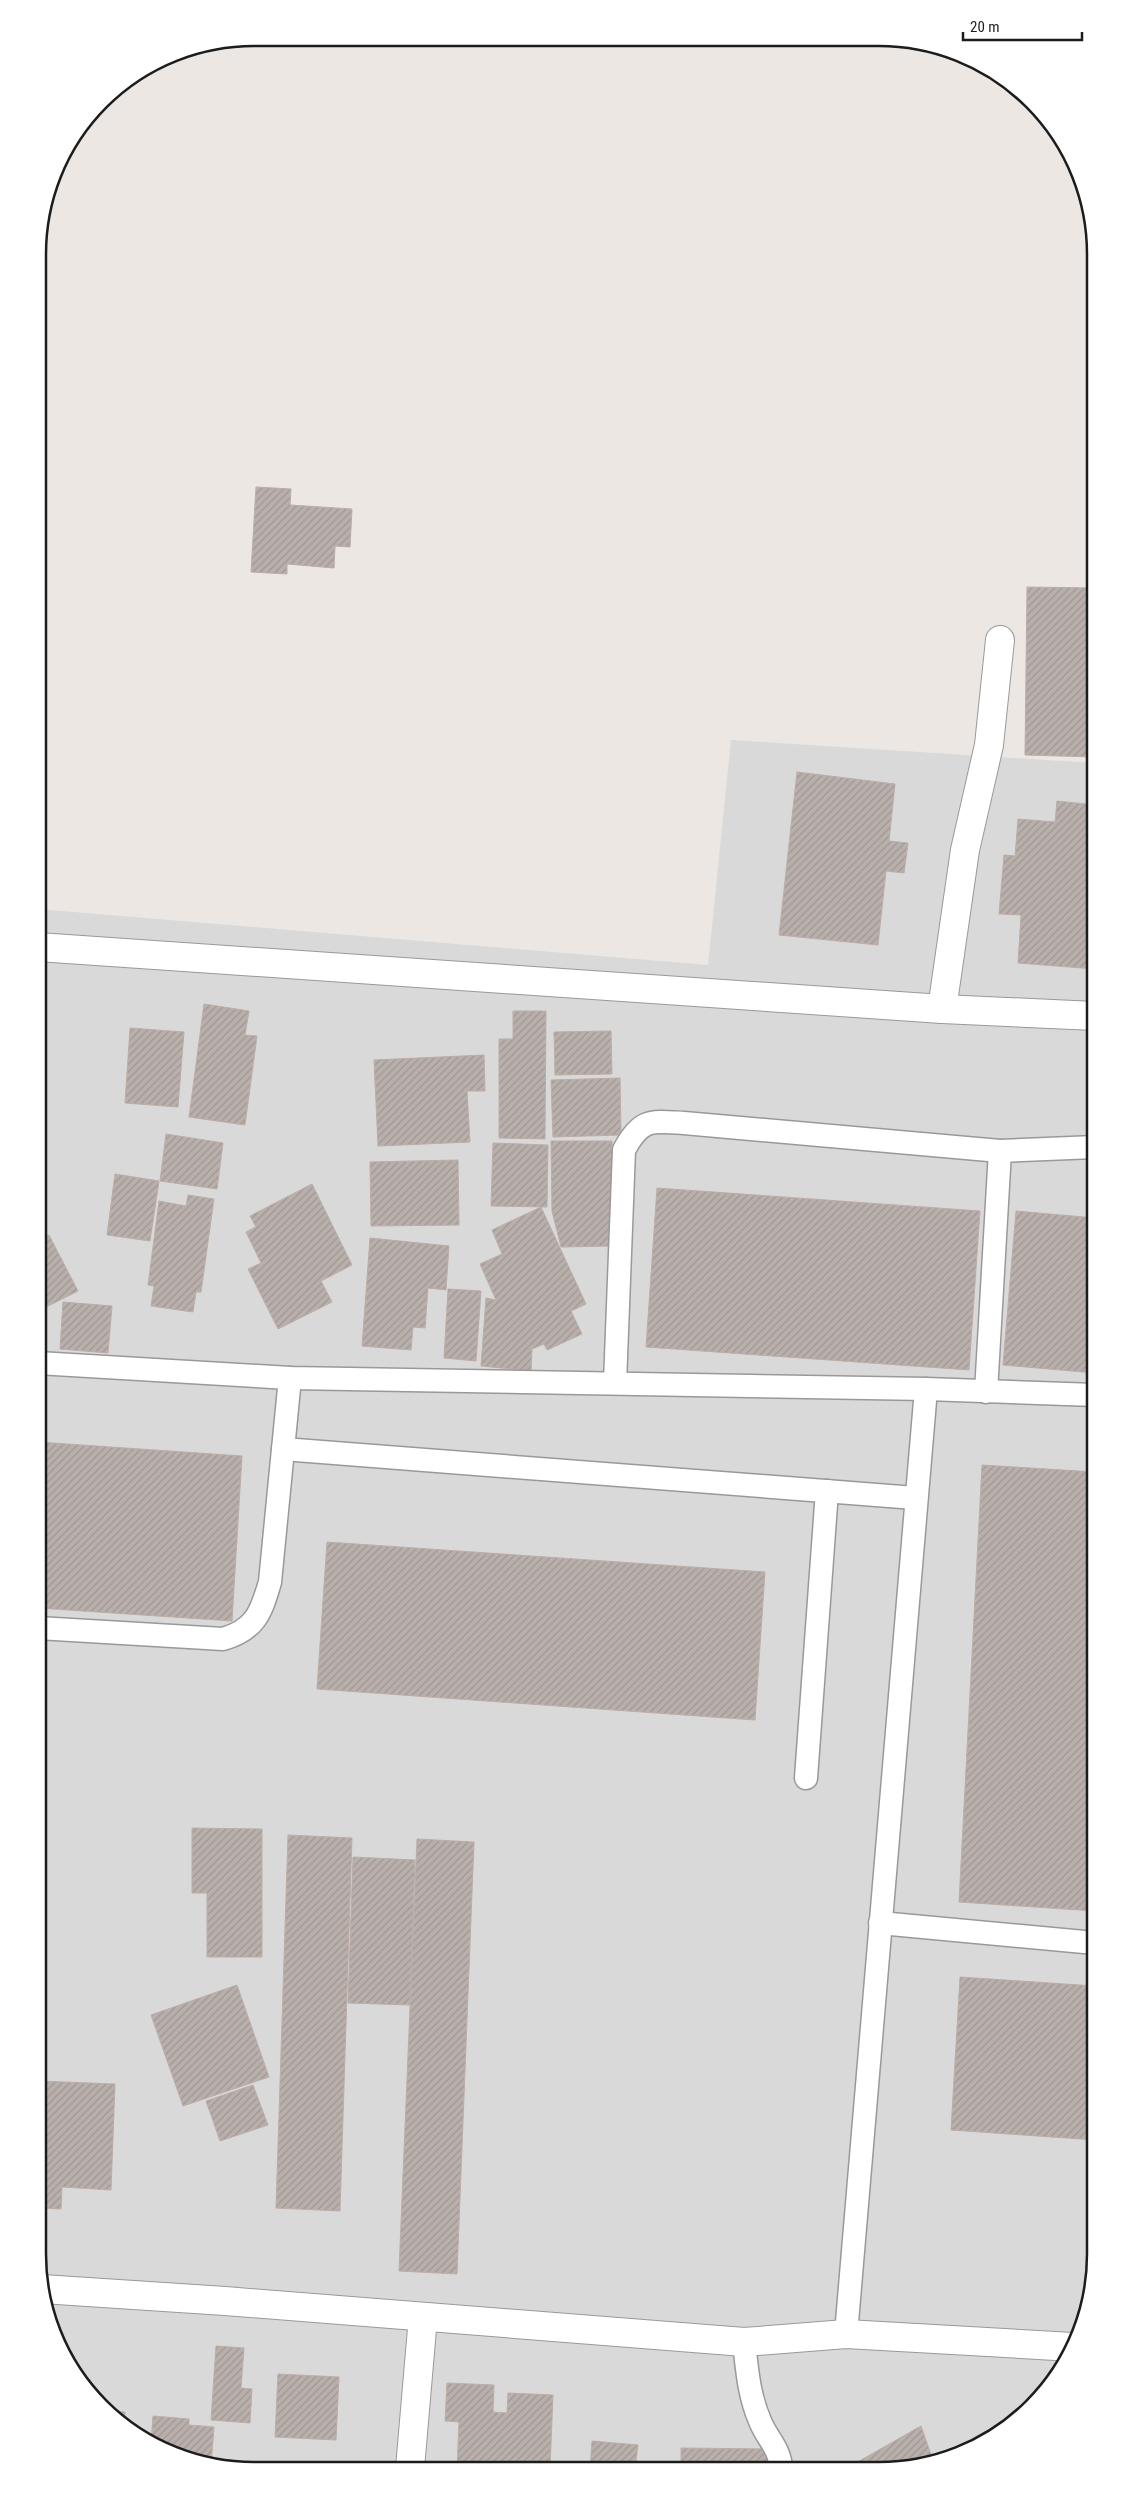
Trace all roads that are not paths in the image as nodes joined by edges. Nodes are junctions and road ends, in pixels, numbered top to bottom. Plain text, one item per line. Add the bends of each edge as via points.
1 (1000, 640) dead end
2 (46, 948) edge
3 (942, 1009) junction
4 (1087, 1016) edge
5 (1087, 1147) edge
6 (1000, 1150) junction
7 (46, 1363) edge
8 (290, 1378) junction
9 (615, 1383) junction
10 (926, 1389) junction
11 (986, 1392) junction
12 (1087, 1395) edge
13 (284, 1449) junction
14 (827, 1491) junction
15 (916, 1498) junction
16 (46, 1628) edge
17 (806, 1778) dead end
18 (880, 1924) junction
19 (1087, 1943) edge
20 (49, 2289) edge
21 (423, 2318) junction
22 (846, 2334) junction
23 (744, 2342) junction
24 (1064, 2347) edge
25 (411, 2462) edge
26 (780, 2462) edge

1 - 3 street via 989,745 965,850
2 - 3 street
3 - 4 street
5 - 6 lane
6 - 9 lane via 654,1121 638,1128 624,1150
6 - 11 lane
7 - 8 lane
8 - 9 lane
8 - 13 lane
9 - 10 lane
10 - 11 lane
10 - 15 lane
11 - 12 lane
13 - 14 lane
13 - 16 lane via 270,1582 264,1603 241,1634 223,1639
14 - 15 lane
14 - 17 lane
15 - 18 lane
18 - 19 lane
18 - 22 lane
20 - 21 street
21 - 23 street
21 - 25 street
22 - 23 street
22 - 24 street
23 - 26 lane via 749,2390 760,2423 778,2449

